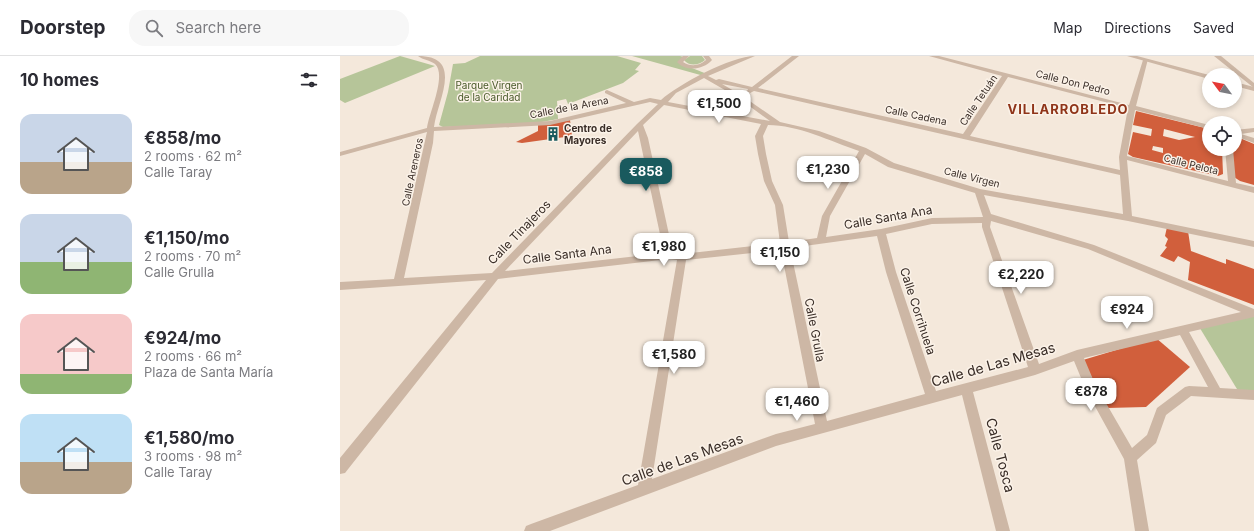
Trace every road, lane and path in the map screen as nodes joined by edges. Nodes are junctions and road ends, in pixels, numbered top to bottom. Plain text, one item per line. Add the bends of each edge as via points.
1 (421, 56) edge
2 (683, 56) edge
3 (752, 56) edge
4 (796, 56) edge
5 (932, 56) edge
6 (1130, 56) edge
7 (1217, 56) edge
8 (708, 59) edge
9 (1146, 60) junction
10 (687, 66) junction
11 (725, 68) junction
12 (707, 74) junction
13 (1006, 75) junction
14 (1202, 75) edge
15 (1242, 85) edge
16 (1254, 88) edge
17 (754, 90) junction
18 (607, 92) dead end
19 (739, 96) junction
20 (662, 102) junction
21 (632, 104) junction
22 (1132, 107) junction
23 (765, 123) junction
24 (778, 123) junction
25 (639, 124) junction
26 (1202, 125) edge
27 (430, 129) junction
28 (1254, 130) edge
29 (1242, 132) edge
30 (966, 136) junction
31 (1242, 136) edge
32 (1254, 141) edge
33 (863, 150) junction
34 (340, 154) edge
35 (1230, 156) edge
36 (1123, 157) junction
37 (1124, 174) junction
38 (1232, 184) junction
39 (1254, 190) edge
40 (979, 191) junction
41 (1128, 218) junction
42 (987, 221) junction
43 (881, 232) junction
44 (821, 241) junction
45 (1254, 244) edge
46 (785, 246) junction
47 (669, 256) junction
48 (682, 257) junction
49 (495, 276) junction
50 (398, 283) junction
51 (340, 286) edge
52 (1253, 313) edge
53 (1182, 329) junction
54 (1077, 355) junction
55 (1035, 370) junction
56 (966, 388) junction
57 (1217, 393) junction
58 (1254, 395) edge
59 (932, 397) junction
60 (822, 428) junction
61 (1130, 458) junction
62 (340, 468) edge
63 (644, 489) junction
64 (531, 531) edge
65 (1003, 531) edge
66 (1142, 531) edge

1 - 27 street, Calle Areneros via 436,62 441,68 443,78
2 - 10 street via 680,62
3 - 11 street, Calle Tinajeros
4 - 17 street
5 - 13 street, Calle Don Pedro
6 - 9 street
7 - 16 street
8 - 10 street via 697,67
8 - 11 street
8 - 12 street
9 - 14 street
9 - 22 street
10 - 12 street
11 - 12 street, Calle Tinajeros
12 - 17 street, Calle Cadena
12 - 19 street, Calle Virgen
12 - 20 street, Calle Tinajeros via 674,92
13 - 22 street, Calle Don Pedro
13 - 30 street, Calle Tetuán
15 - 16 street
17 - 19 street
17 - 30 street, Calle Cadena
18 - 21 street
19 - 24 street, Calle Virgen
20 - 21 street, Calle de la Arena via 650,100
20 - 23 street, Calle de la Arena
20 - 25 street, Calle Tinajeros
21 - 27 street, Calle de la Arena via 550,123
22 - 26 street, Calle Don Pedro
22 - 36 street
23 - 24 street, Calle de la Arena
23 - 46 street, Calle Grulla via 759,136 768,181 779,205
24 - 33 street, Calle Virgen
25 - 47 street
25 - 49 street, Calle Tinajeros
27 - 34 street, Calle de la Arena
27 - 50 street, Calle Areneros
28 - 29 street
30 - 37 street, Calle Cadena
31 - 32 street
33 - 40 street, Calle Virgen via 891,165
33 - 44 street via 826,216
35 - 38 street
36 - 37 street
36 - 38 street, Calle Pelota
37 - 41 street
38 - 39 street, Calle Pelota
40 - 41 street, Calle Virgen
40 - 42 street
41 - 45 street, Calle Virgen
42 - 43 street, Calle Santa Ana via 932,221
42 - 52 street, Calle Santa Ana via 1091,247
42 - 55 street
43 - 44 street, Calle Santa Ana
43 - 59 street, Calle Corrihuela via 891,272
44 - 46 street, Calle Santa Ana
46 - 48 street, Calle Santa Ana
46 - 60 street, Calle Grulla
47 - 48 street, Calle Santa Ana
47 - 49 street, Calle Santa Ana
48 - 63 street
49 - 50 street, Calle Santa Ana
49 - 62 street, Calle Tinajeros
50 - 51 street, Calle Santa Ana
52 - 53 street, Calle de Las Mesas
53 - 54 street, Calle de Las Mesas
53 - 57 street
54 - 55 street, Calle de Las Mesas
54 - 61 street via 1090,386
55 - 56 street, Calle de Las Mesas
56 - 59 street, Calle de Las Mesas
56 - 65 street, Calle Tosca
57 - 58 street
57 - 61 street via 1189,392 1161,412 1152,439
59 - 60 street, Calle de Las Mesas
60 - 63 street, Calle de Las Mesas via 776,440
61 - 66 street
63 - 64 street, Calle de Las Mesas

